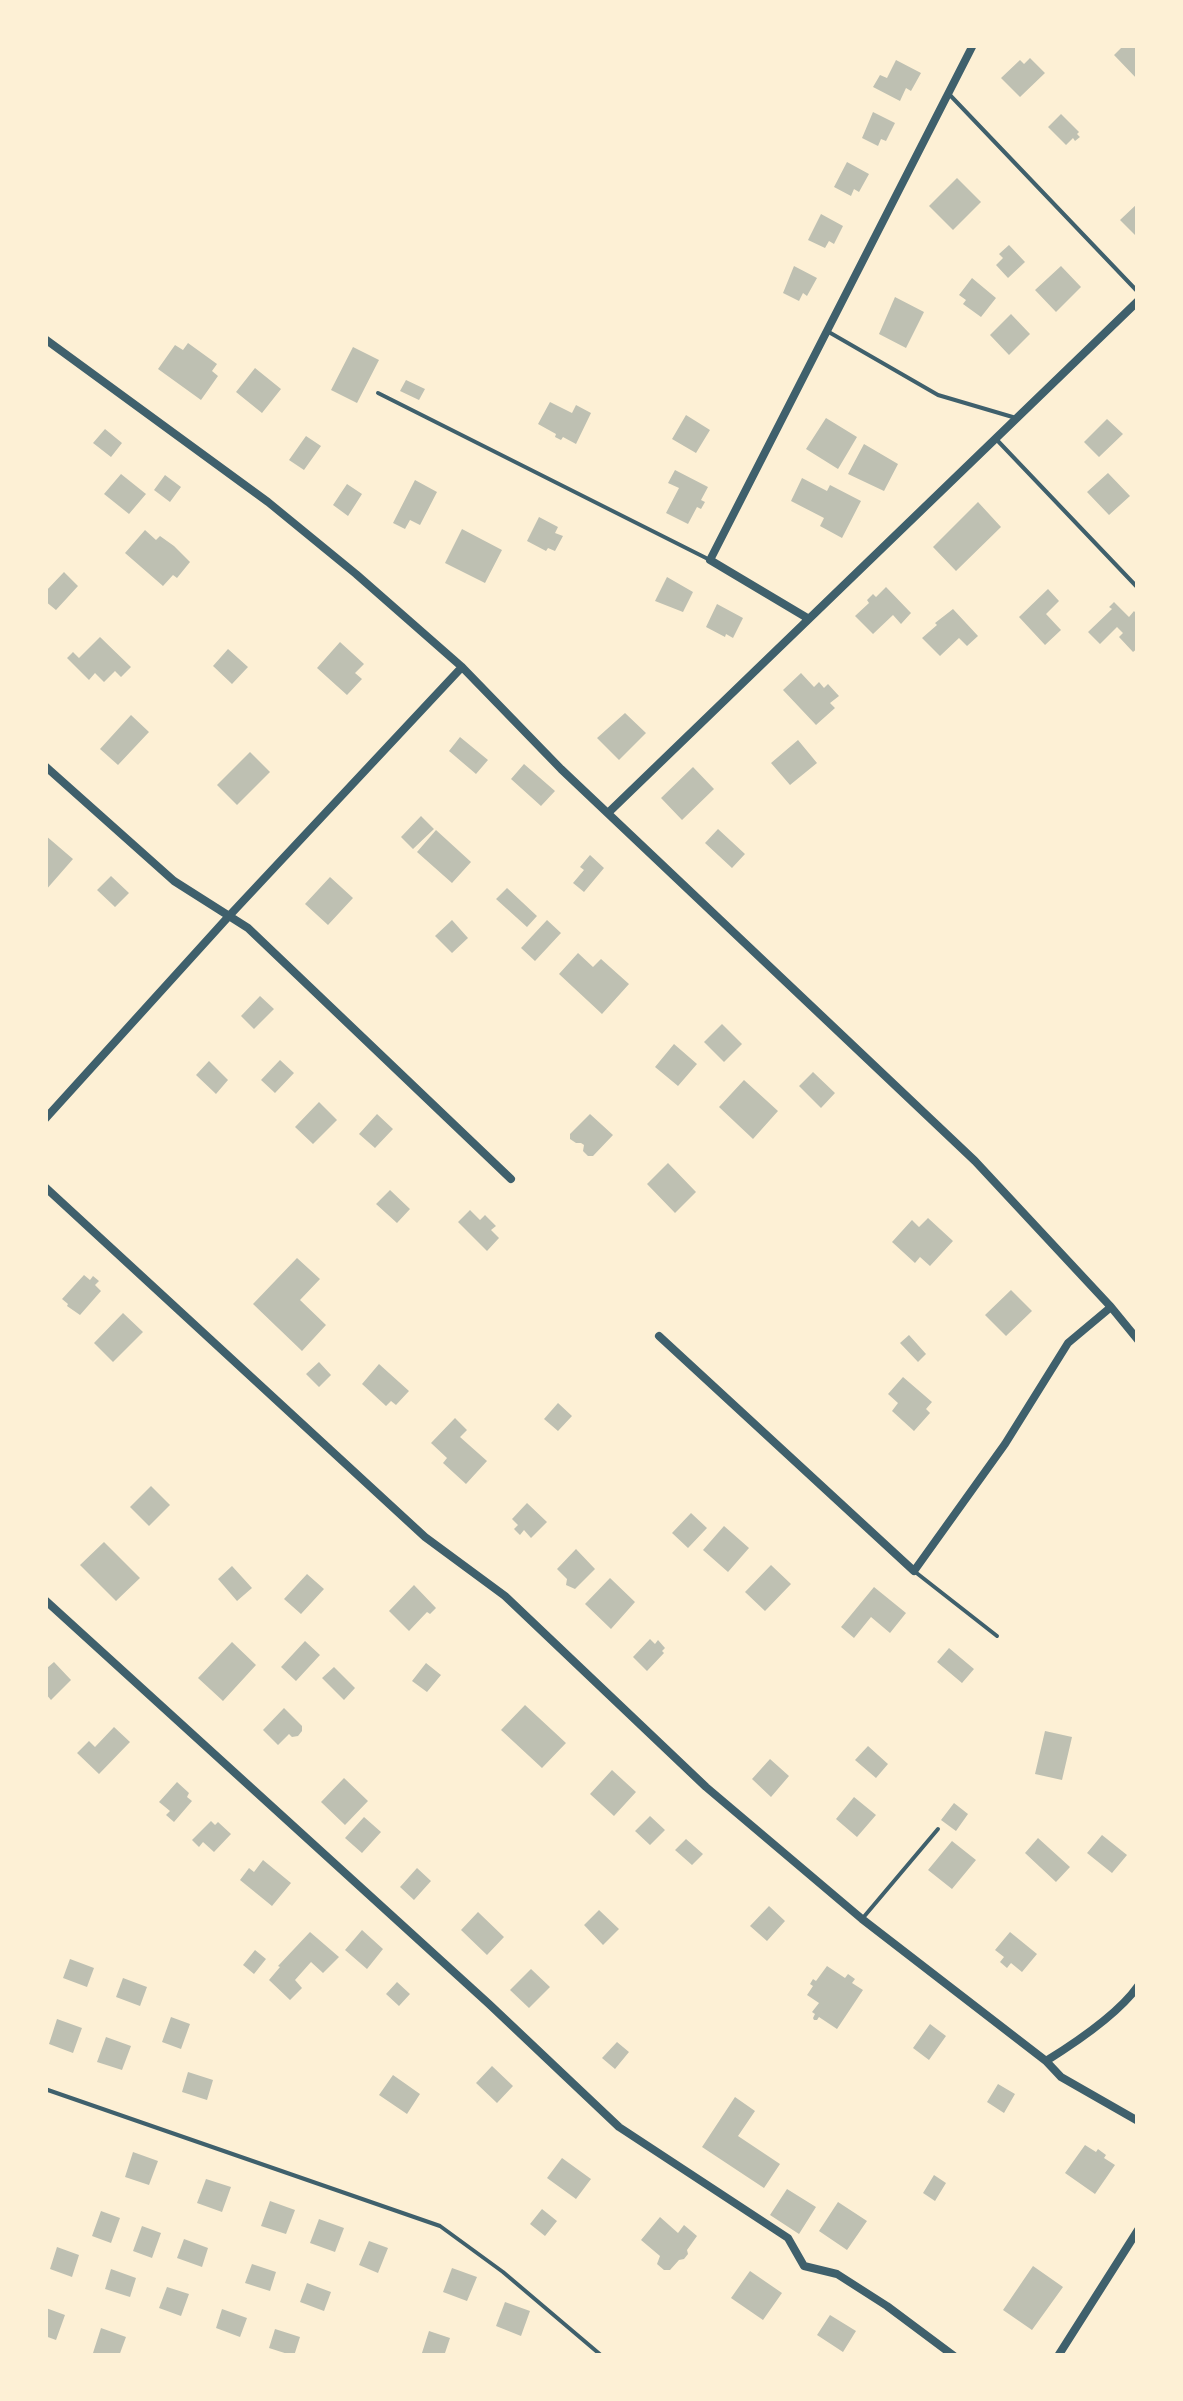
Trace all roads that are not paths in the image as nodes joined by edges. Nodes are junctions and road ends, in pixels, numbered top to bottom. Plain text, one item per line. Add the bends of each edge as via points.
1 (973, 45) edge
2 (948, 93) junction
3 (1138, 292) edge
4 (1138, 301) edge
5 (827, 331) junction
6 (45, 339) edge
7 (378, 394) dead end
8 (1016, 418) junction
9 (996, 439) junction
10 (710, 560) junction
11 (1138, 588) edge
12 (810, 619) junction
13 (462, 667) junction
14 (45, 766) edge
15 (609, 812) junction
16 (229, 916) junction
17 (45, 1119) edge
18 (511, 1179) dead end
19 (45, 1187) edge
20 (1111, 1307) junction
21 (659, 1336) dead end
22 (1138, 1340) edge
23 (914, 1571) junction
24 (45, 1600) edge
25 (997, 1636) dead end
26 (938, 1829) dead end
27 (862, 1920) junction
28 (1138, 1986) edge
29 (1046, 2061) junction
30 (45, 2090) edge
31 (1138, 2121) edge
32 (1138, 2230) edge
33 (602, 2356) edge
34 (954, 2356) edge
35 (1058, 2356) edge

1 - 2 street
2 - 3 lane
2 - 5 street
4 - 8 street
5 - 8 lane via 938,394
5 - 10 street
6 - 13 street via 268,502
7 - 10 lane
8 - 9 street
9 - 11 lane
9 - 12 street
10 - 12 street
12 - 15 street
13 - 15 street
13 - 16 street
14 - 16 street via 174,881
15 - 20 street via 975,1161
16 - 17 street
16 - 18 street
19 - 27 street via 425,1537 505,1596 706,1787
20 - 22 street
20 - 23 street via 1068,1343
21 - 23 street
23 - 25 lane
24 - 34 street via 619,2127 788,2238 804,2266 837,2274
26 - 27 lane
27 - 29 street
28 - 29 street via 1092,2030
29 - 31 street
30 - 33 lane via 440,2226
32 - 35 street

